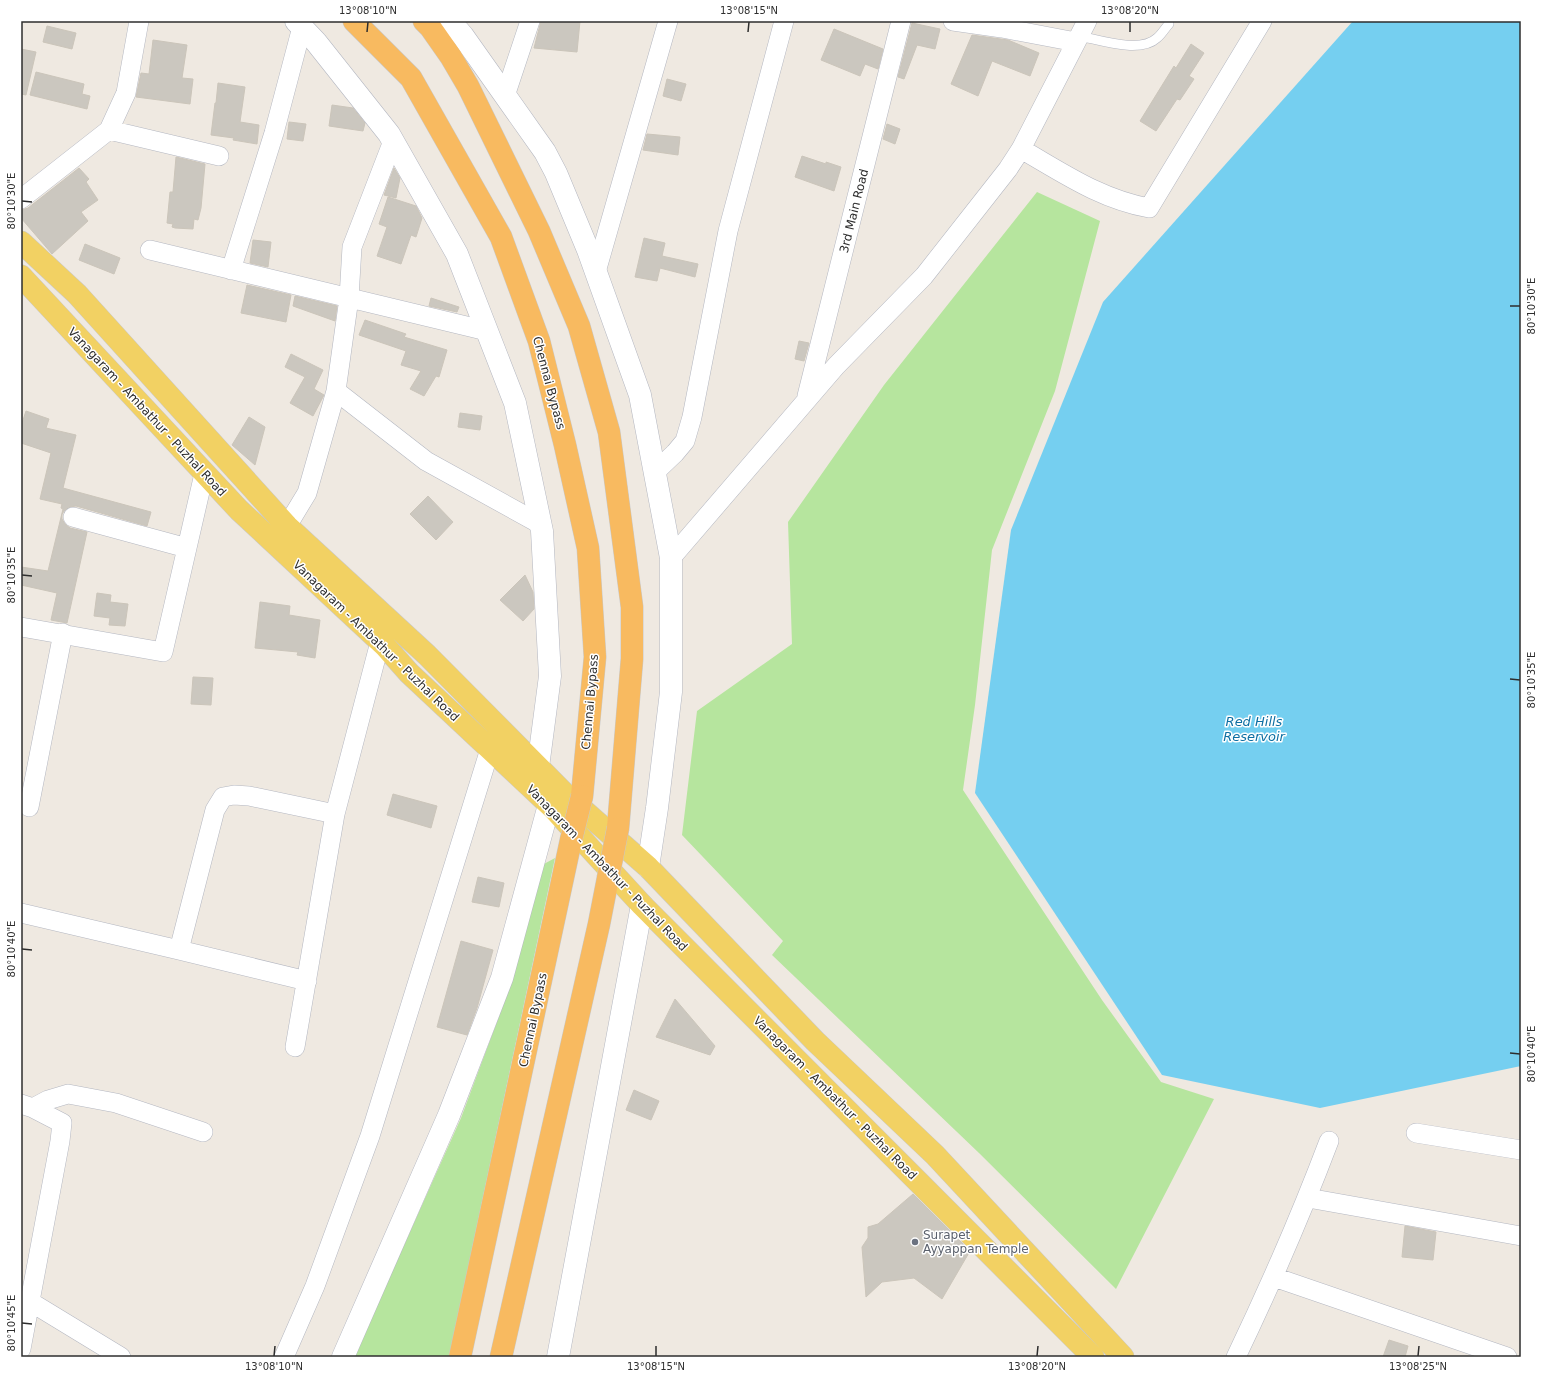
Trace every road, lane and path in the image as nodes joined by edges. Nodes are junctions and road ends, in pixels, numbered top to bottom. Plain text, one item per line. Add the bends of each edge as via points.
1 (139, 21) edge
2 (354, 21) edge
3 (424, 21) edge
4 (450, 21) edge
5 (530, 21) edge
6 (668, 21) edge
7 (784, 21) edge
8 (901, 21) edge
9 (953, 21) edge
10 (1262, 21) edge
11 (299, 24) edge
12 (1169, 24) dead end
13 (1081, 33) edge
14 (505, 96) junction
15 (109, 130) junction
16 (393, 141) junction
17 (1021, 149) junction
18 (220, 156) dead end
19 (21, 199) edge
20 (21, 242) edge
21 (150, 250) dead end
22 (231, 270) junction
23 (596, 272) junction
24 (21, 276) edge
25 (349, 298) junction
26 (487, 331) junction
27 (336, 391) junction
28 (806, 401) junction
29 (655, 472) junction
30 (204, 474) junction
31 (73, 517) dead end
32 (540, 524) junction
33 (287, 526) junction
34 (187, 548) junction
35 (671, 558) junction
36 (21, 627) edge
37 (63, 633) junction
38 (380, 642) junction
39 (490, 749) junction
40 (538, 767) junction
41 (532, 789) junction
42 (549, 805) junction
43 (29, 807) dead end
44 (335, 814) junction
45 (648, 867) junction
46 (642, 905) junction
47 (21, 913) edge
48 (179, 950) junction
49 (307, 981) junction
50 (295, 1047) dead end
51 (27, 1106) edge
52 (203, 1132) dead end
53 (1416, 1133) dead end
54 (1329, 1142) dead end
55 (1521, 1150) edge
56 (1308, 1198) junction
57 (997, 1221) junction
58 (1521, 1236) edge
59 (977, 1241) junction
60 (1274, 1276) junction
61 (29, 1301) junction
62 (21, 1349) edge
63 (121, 1357) edge
64 (284, 1357) edge
65 (343, 1357) edge
66 (460, 1357) edge
67 (502, 1357) edge
68 (558, 1357) edge
69 (1093, 1357) edge
70 (1123, 1357) edge
71 (1236, 1357) edge
72 (1507, 1357) edge

1 - 15 street via 126,93
2 - 66 highway, Chennai Bypass, bridge via 411,78 501,237 539,341 588,548 595,657 582,796
3 - 67 highway, bridge via 451,57 468,86 538,231 579,326 609,432 632,607 632,659 620,818 599,924
4 - 14 street
5 - 14 street
6 - 23 street
7 - 29 street via 728,231 692,417 685,441
8 - 28 street, 3rd Main Road
9 - 13 street via 1002,28
10 - 17 street via 1149,208 1128,204 1097,192
11 - 16 street
11 - 22 street via 274,133
12 - 13 lane via 1157,38 1147,44 1134,46
13 - 17 street
14 - 23 street via 545,152 556,173
15 - 18 street
15 - 19 street
16 - 25 street via 352,247
16 - 26 street via 457,254
17 - 28 street via 924,276 836,366
20 - 33 main road via 77,294
21 - 22 street
22 - 25 street
23 - 29 street via 640,396
24 - 30 main road, Vanagaram - Ambathur - Puzhal Road
25 - 26 street
25 - 27 street
26 - 32 street via 515,403
27 - 32 street via 426,461
27 - 33 street via 306,493
28 - 35 street
29 - 35 street
30 - 34 street
30 - 38 main road, Vanagaram - Ambathur - Puzhal Road
31 - 34 street
32 - 40 street via 550,676
33 - 40 main road via 427,655
34 - 37 street via 163,652
35 - 45 street via 671,692 658,808
36 - 37 street
37 - 43 street
38 - 39 main road, Vanagaram - Ambathur - Puzhal Road via 409,673
38 - 44 street
39 - 41 main road, Vanagaram - Ambathur - Puzhal Road
39 - 64 street via 370,1136 315,1286
40 - 41 street
40 - 45 main road
41 - 42 main road, Vanagaram - Ambathur - Puzhal Road
42 - 46 main road, Vanagaram - Ambathur - Puzhal Road
42 - 65 street via 500,985 450,1116
44 - 48 street via 248,796 223,797 216,810
44 - 49 street
45 - 57 main road via 815,1041 935,1155
46 - 59 main road, Vanagaram - Ambathur - Puzhal Road
46 - 68 street
47 - 48 street
48 - 49 street
49 - 50 street
51 - 52 street via 68,1094 116,1103
51 - 61 street via 62,1122
53 - 55 street
54 - 56 street
56 - 58 street
56 - 60 street
57 - 59 main road
57 - 70 main road
59 - 69 main road, Vanagaram - Ambathur - Puzhal Road
60 - 71 street
60 - 72 street
61 - 62 street
61 - 63 street

